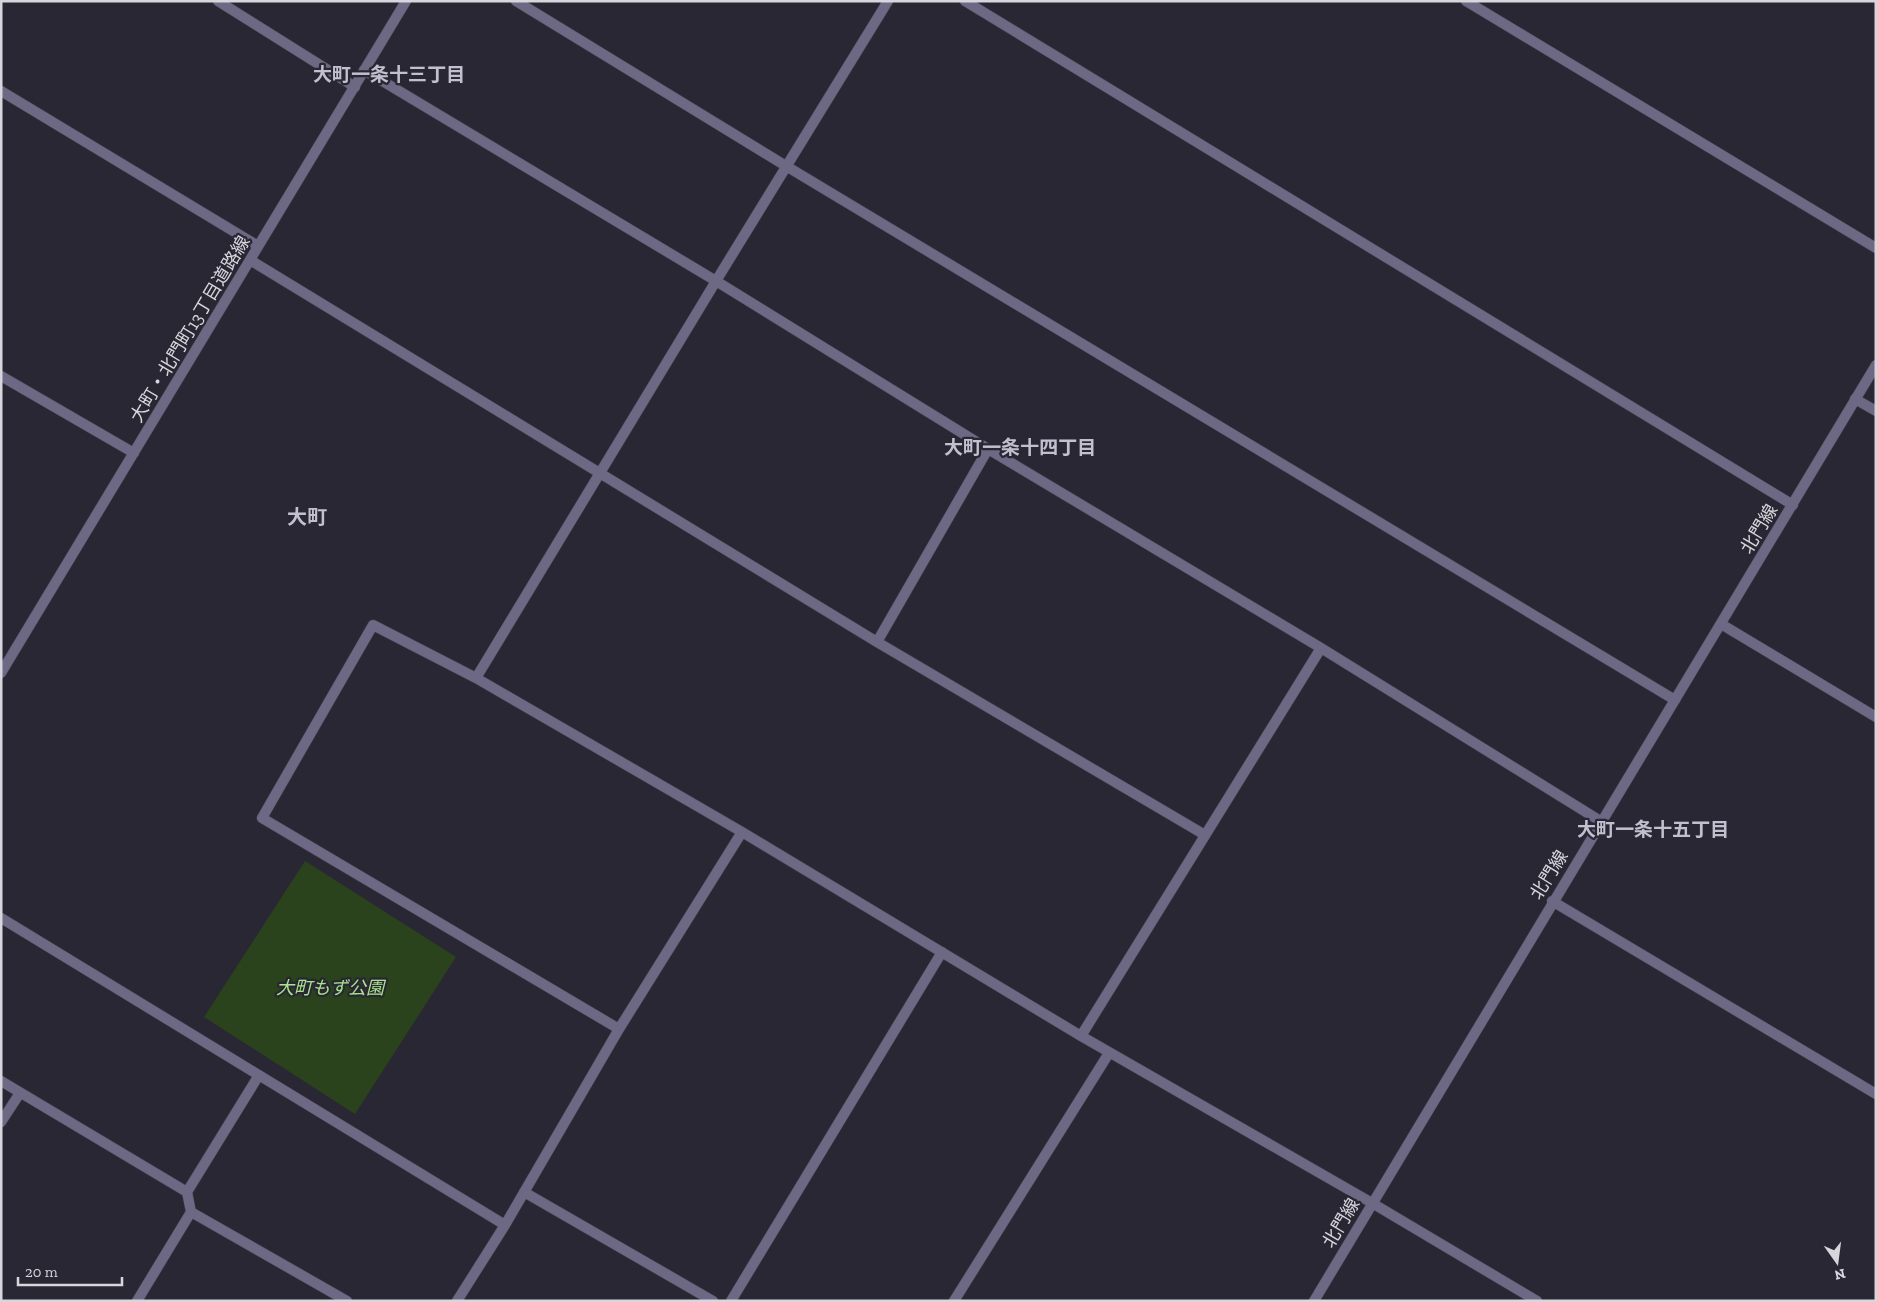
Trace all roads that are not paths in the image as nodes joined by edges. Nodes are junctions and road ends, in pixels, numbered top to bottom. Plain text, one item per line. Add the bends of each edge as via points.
1 (218, 1) edge
2 (406, 1) edge
3 (516, 1) edge
4 (888, 1) edge
5 (965, 1) edge
6 (1466, 1) edge
7 (364, 70) junction
8 (355, 87) junction
9 (1, 91) edge
10 (786, 166) junction
11 (258, 246) junction
12 (1876, 248) edge
13 (250, 260) junction
14 (716, 281) junction
15 (1876, 365) edge
16 (1, 376) edge
17 (1855, 399) junction
18 (1876, 411) edge
19 (988, 449) junction
20 (134, 453) junction
21 (601, 473) junction
22 (1793, 505) junction
23 (1721, 624) junction
24 (877, 642) junction
25 (1321, 648) junction
26 (1, 673) edge
27 (476, 678) junction
28 (1675, 700) junction
29 (1876, 717) edge
30 (1602, 822) junction
31 (742, 832) junction
32 (1205, 835) junction
33 (1552, 901) junction
34 (1, 918) edge
35 (942, 952) junction
36 (619, 1028) junction
37 (1081, 1036) junction
38 (1110, 1053) junction
39 (259, 1075) junction
40 (1, 1081) edge
41 (20, 1093) junction
42 (1876, 1094) edge
43 (1, 1122) edge
44 (187, 1192) junction
45 (524, 1192) junction
46 (1372, 1203) junction
47 (191, 1212) junction
48 (505, 1225) junction
49 (138, 1301) edge
50 (348, 1301) edge
51 (457, 1301) edge
52 (713, 1301) edge
53 (730, 1301) edge
54 (954, 1301) edge
55 (1314, 1301) edge
56 (1537, 1301) edge

1 - 8 street
2 - 7 street, 大町・北門町13丁目道路線
3 - 10 street
4 - 10 street
5 - 22 street
6 - 12 street
7 - 8 street, 大町・北門町13丁目道路線
7 - 14 street
8 - 11 street, 大町・北門町13丁目道路線
9 - 11 street
10 - 14 street
10 - 28 street
11 - 13 street, 大町・北門町13丁目道路線
13 - 20 street, 大町・北門町13丁目道路線
13 - 21 street
14 - 19 street
14 - 21 street
15 - 17 street, 北門線
16 - 20 street
17 - 18 street
17 - 22 street, 北門線
19 - 24 street
19 - 25 street
20 - 26 street, 大町・北門町13丁目道路線
21 - 24 street
21 - 27 street
22 - 23 street, 北門線
23 - 28 street, 北門線
23 - 29 street
24 - 32 street
25 - 30 street
25 - 32 street
27 - 31 street
27 - 36 street via 373,625 262,818
28 - 30 street, 北門線
30 - 33 street, 北門線
31 - 35 street
31 - 36 street
32 - 37 street
33 - 42 street
33 - 46 street, 北門線
34 - 39 street
35 - 37 street
35 - 53 street
36 - 45 street
37 - 38 street
38 - 46 street
38 - 54 street
39 - 44 street
39 - 48 street
40 - 41 street
41 - 43 street
41 - 44 street
44 - 47 street
45 - 48 street
45 - 52 street
46 - 55 street, 北門線
46 - 56 street
47 - 49 street
47 - 50 street
48 - 51 street

